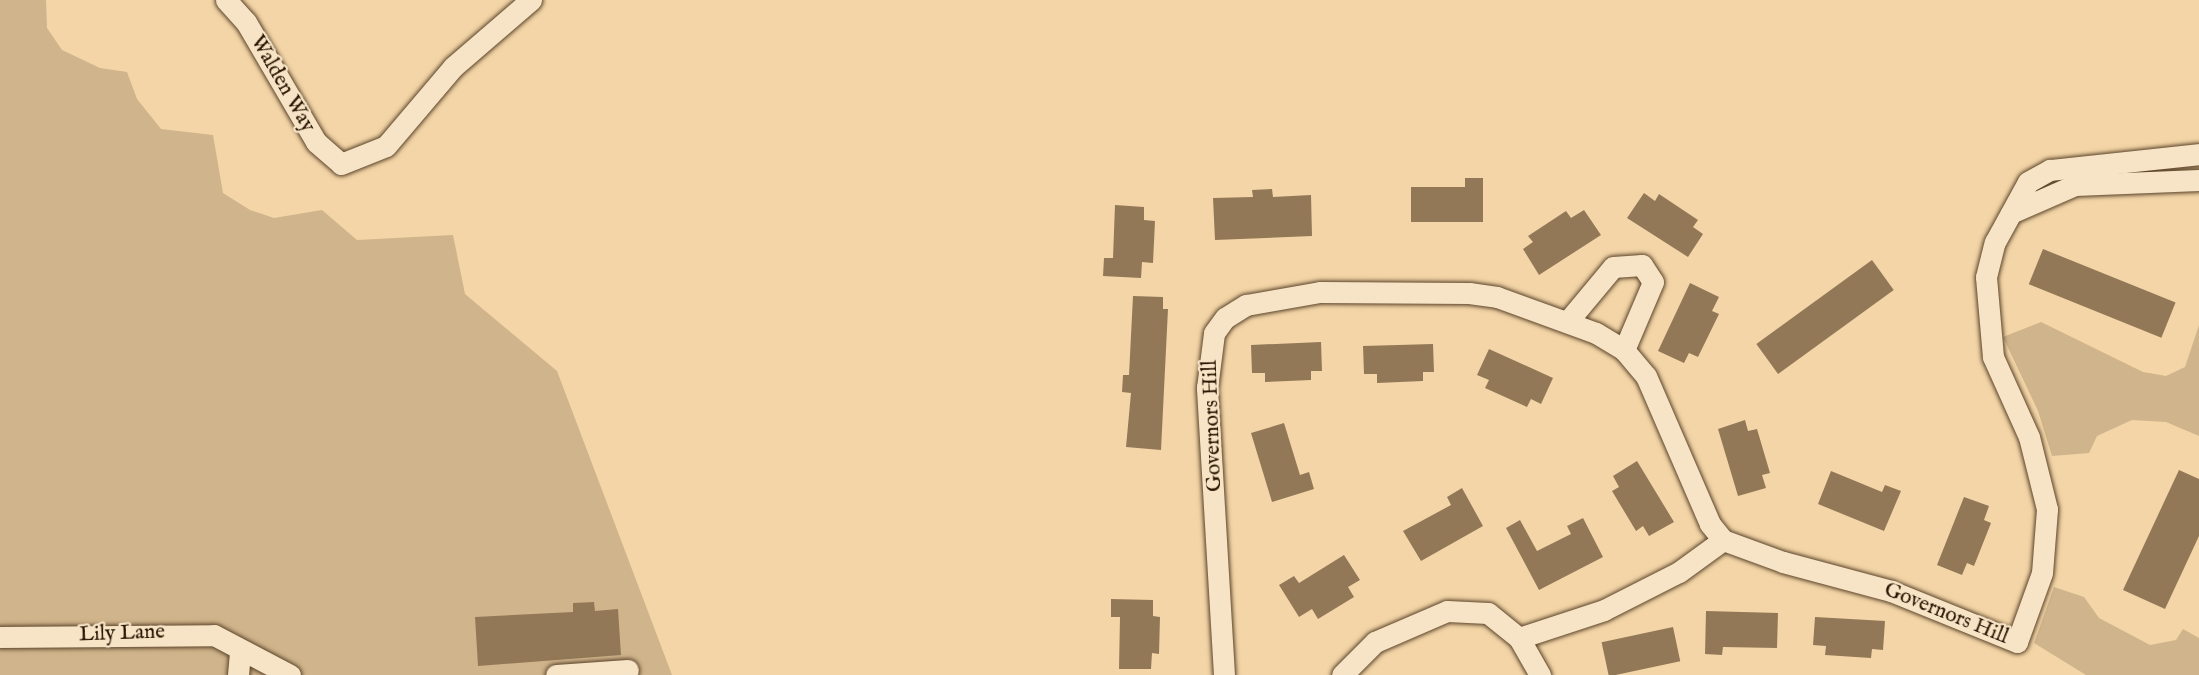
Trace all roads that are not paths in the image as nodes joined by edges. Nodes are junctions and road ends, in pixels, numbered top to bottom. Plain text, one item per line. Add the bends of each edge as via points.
1 (226, 0) edge
2 (531, 0) edge
3 (2199, 154) edge
4 (2199, 180) edge
5 (2008, 215) junction
6 (1568, 321) junction
7 (1624, 350) junction
8 (1724, 540) junction
9 (0, 637) edge
10 (1519, 638) junction
11 (240, 650) junction
12 (628, 670) dead end
13 (238, 675) edge
14 (290, 675) edge
15 (556, 675) edge
16 (1224, 675) edge
17 (1342, 675) edge
18 (1540, 675) edge

1 - 2 street, Walden Way via 246,22 316,142 341,164 386,146 453,67
3 - 5 street, Governors Hill via 2050,170 2028,182
4 - 5 street via 2075,185 2030,200
5 - 8 street, Governors Hill via 1986,277 1986,312 1993,357 2039,468 2049,530 2042,573 2017,642 1891,591 1783,562
6 - 7 street, Governors Hill
6 - 7 street via 1613,267 1642,265 1653,282
6 - 16 street, Governors Hill via 1469,293 1282,296 1246,305 1225,318 1214,333 1208,363
7 - 8 street, Governors Hill via 1654,389 1710,524
8 - 10 street via 1626,601
9 - 11 street, Lily Lane via 183,631 214,635
10 - 17 street via 1488,613 1447,611 1375,642
10 - 18 street
11 - 13 street
11 - 14 street, Lily Lane
12 - 15 street

